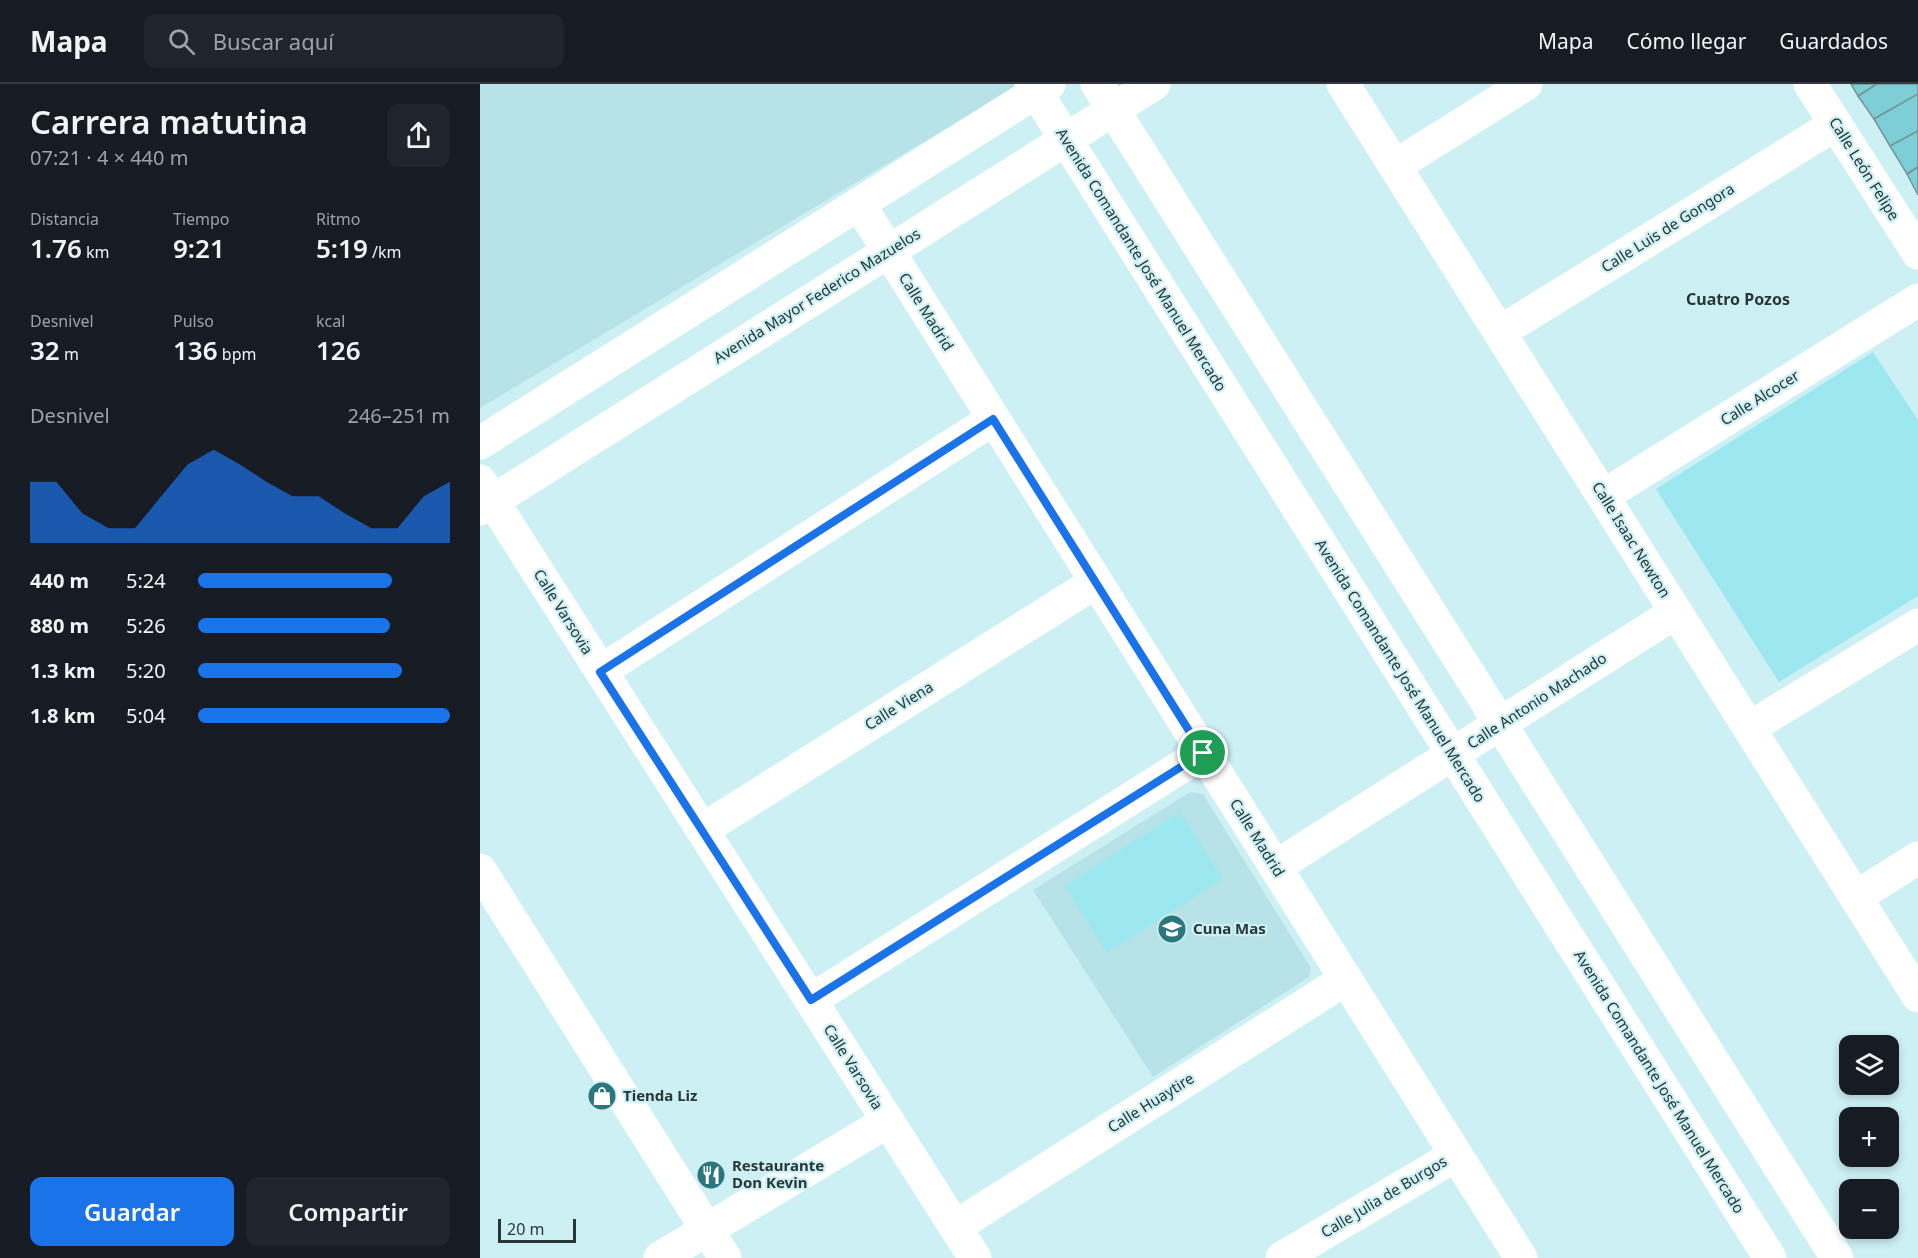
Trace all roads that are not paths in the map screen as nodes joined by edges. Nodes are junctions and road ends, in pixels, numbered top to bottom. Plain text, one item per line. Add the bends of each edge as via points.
1 (1154, 84) edge
2 (1343, 84) edge
3 (1526, 84) edge
4 (1810, 84) edge
5 (1038, 87) edge
6 (1105, 97) edge
7 (1836, 124) junction
8 (1066, 139) junction
9 (1395, 166) junction
10 (859, 204) junction
11 (888, 251) junction
12 (1918, 253) edge
13 (1918, 300) edge
14 (1500, 332) junction
15 (993, 419) junction
16 (480, 443) edge
17 (1603, 496) junction
18 (484, 497) edge
19 (1096, 582) junction
20 (1676, 612) junction
21 (1918, 625) edge
22 (600, 672) junction
23 (1500, 724) junction
24 (1749, 728) junction
25 (1203, 753) junction
26 (1453, 754) junction
27 (702, 830) junction
28 (1918, 858) edge
29 (1275, 867) junction
30 (480, 870) edge
31 (1856, 897) junction
32 (1346, 979) junction
33 (1918, 996) edge
34 (811, 1000) junction
35 (888, 1120) junction
36 (1456, 1155) junction
37 (955, 1227) junction
38 (707, 1229) junction
39 (660, 1258) edge
40 (725, 1258) edge
41 (975, 1258) edge
42 (1282, 1258) edge
43 (1521, 1258) edge
44 (1770, 1258) edge
45 (1837, 1258) edge

1 - 6 street, Avenida Mayor Federico Mazuelos
2 - 9 street, Calle Isaac Newton
3 - 9 street
4 - 7 street, Calle León Felipe
5 - 8 street, Avenida Comandante José Manuel Mercado
5 - 10 street
6 - 8 street, Avenida Mayor Federico Mazuelos
6 - 23 street
7 - 12 street, Calle León Felipe
7 - 14 street, Calle Luis de Gongora
8 - 11 street, Avenida Mayor Federico Mazuelos
8 - 26 street, Avenida Comandante José Manuel Mercado
9 - 14 street, Calle Isaac Newton
10 - 11 street, Calle Madrid
10 - 16 street
11 - 15 street, Calle Madrid
11 - 18 street, Avenida Mayor Federico Mazuelos
13 - 17 street, Calle Alcocer
14 - 17 street, Calle Isaac Newton
15 - 19 street, Calle Madrid
15 - 22 street
17 - 20 street, Calle Isaac Newton
18 - 22 street, Calle Varsovia
19 - 25 street, Calle Madrid
19 - 27 street, Calle Viena
20 - 23 street, Calle Antonio Machado
20 - 24 street, Calle Isaac Newton
21 - 24 street
22 - 27 street, Calle Varsovia
23 - 26 street, Calle Antonio Machado
23 - 45 street
24 - 31 street, Calle Isaac Newton
25 - 29 street, Calle Madrid
25 - 34 street
26 - 29 street, Calle Antonio Machado
26 - 44 street, Avenida Comandante José Manuel Mercado
27 - 34 street, Calle Varsovia
28 - 31 street
29 - 32 street, Calle Madrid
30 - 38 street
31 - 33 street, Calle Isaac Newton
32 - 36 street, Calle Madrid
32 - 37 street, Calle Huaytire
34 - 35 street, Calle Varsovia
35 - 37 street, Calle Varsovia
35 - 38 street
36 - 42 street, Calle Julia de Burgos
36 - 43 street, Calle Madrid
37 - 41 street, Calle Varsovia
38 - 39 street
38 - 40 street

